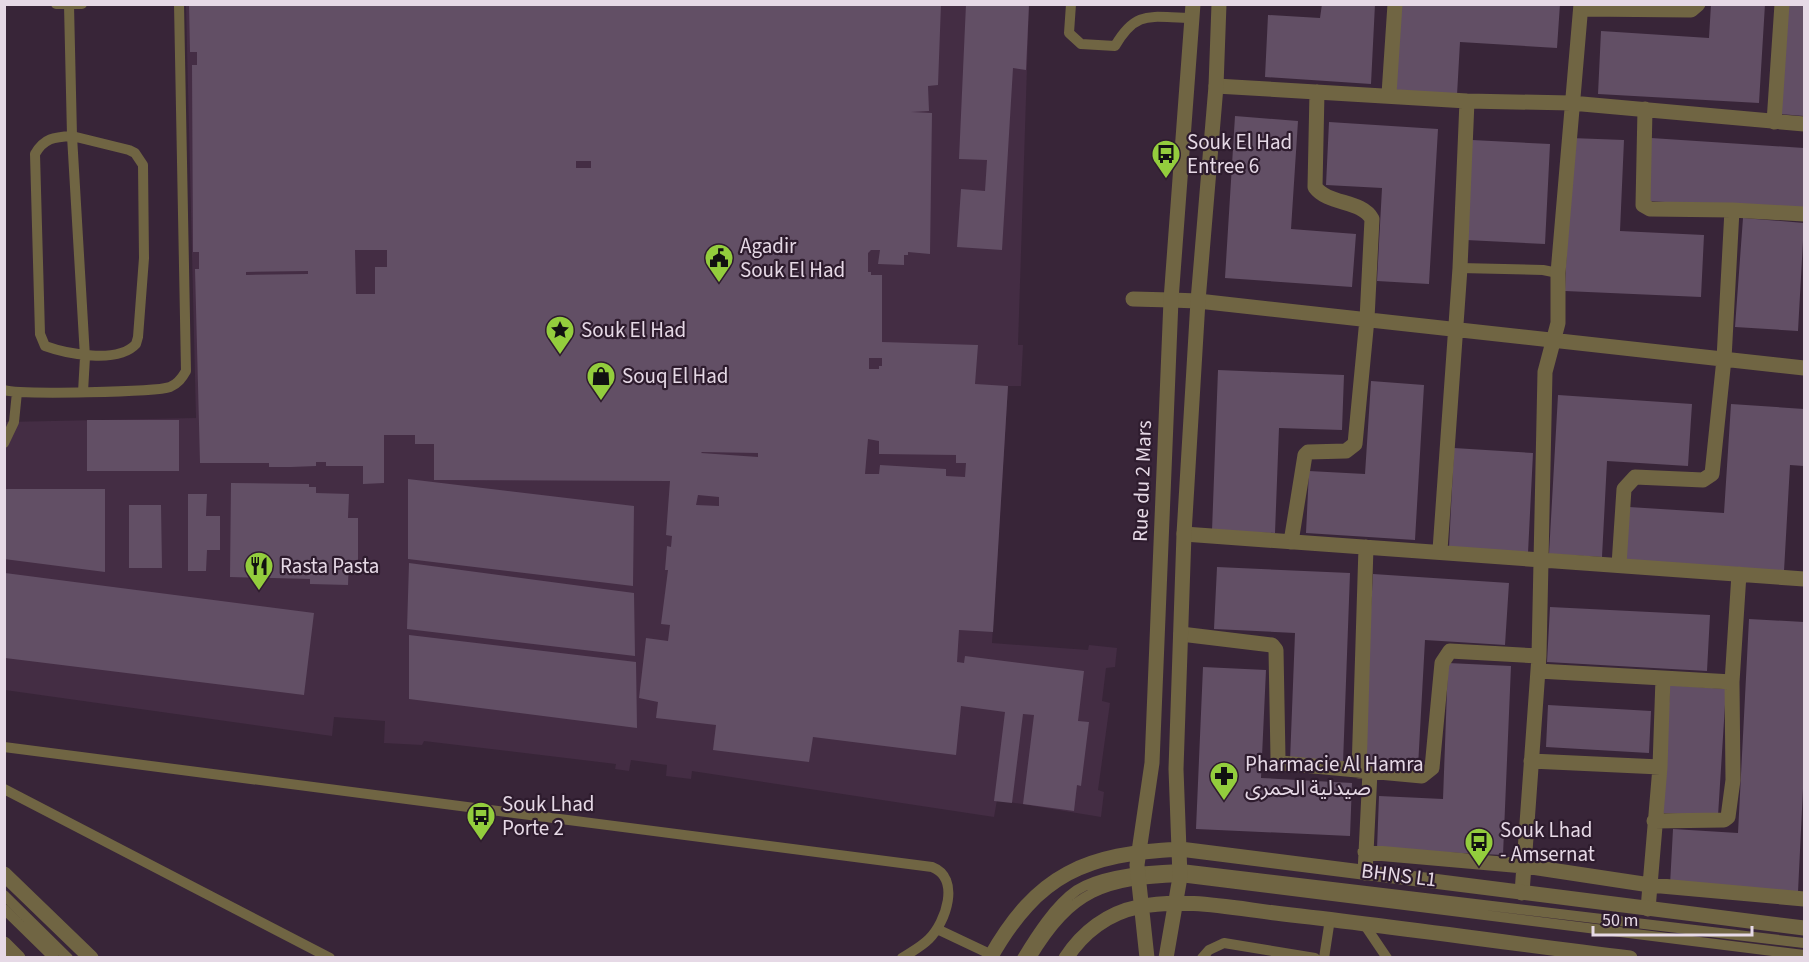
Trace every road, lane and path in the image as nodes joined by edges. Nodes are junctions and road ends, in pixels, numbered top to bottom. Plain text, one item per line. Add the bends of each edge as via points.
1 (56, 4) edge
2 (82, 4) edge
3 (179, 4) edge
4 (1071, 4) edge
5 (1218, 4) edge
6 (1395, 4) edge
7 (1698, 4) edge
8 (1782, 4) edge
9 (69, 5) edge
10 (1581, 7) edge
11 (1192, 11) edge
12 (1216, 86) junction
13 (1317, 92) junction
14 (1389, 94) junction
15 (1467, 101) junction
16 (1571, 103) junction
17 (1645, 109) junction
18 (1774, 122) junction
19 (1804, 124) edge
20 (72, 136) junction
21 (1732, 210) junction
22 (1804, 214) edge
23 (1460, 268) junction
24 (1558, 273) junction
25 (1133, 299) dead end
26 (1171, 300) junction
27 (1198, 301) junction
28 (1367, 319) junction
29 (1456, 328) junction
30 (1554, 341) junction
31 (85, 357) junction
32 (1724, 358) junction
33 (1804, 368) edge
34 (4, 390) edge
35 (17, 392) junction
36 (83, 392) junction
37 (4, 443) edge
38 (1184, 534) junction
39 (1291, 542) junction
40 (1366, 547) junction
41 (1440, 550) junction
42 (1541, 561) junction
43 (1619, 566) junction
44 (1739, 574) junction
45 (1804, 579) edge
46 (1180, 634) junction
47 (1539, 656) junction
48 (1538, 671) junction
49 (1663, 678) junction
50 (1732, 682) junction
51 (4, 747) edge
52 (1531, 761) junction
53 (1660, 767) junction
54 (1365, 771) junction
55 (4, 789) edge
56 (1654, 821) junction
57 (1180, 849) junction
58 (1138, 851) junction
59 (1365, 852) junction
60 (1524, 866) junction
61 (1181, 873) junction
62 (1365, 873) junction
63 (4, 874) edge
64 (1137, 875) junction
65 (1650, 885) junction
66 (1522, 893) junction
67 (4, 895) edge
68 (1804, 900) edge
69 (1177, 904) junction
70 (1140, 906) junction
71 (4, 909) edge
72 (1648, 909) junction
73 (1330, 919) junction
74 (1364, 924) junction
75 (1804, 928) edge
76 (937, 929) junction
77 (4, 944) edge
78 (1804, 944) edge
79 (1578, 955) edge
80 (1804, 955) edge
81 (991, 956) edge
82 (18, 957) edge
83 (54, 957) edge
84 (68, 957) edge
85 (91, 957) edge
86 (330, 957) edge
87 (902, 957) edge
88 (1022, 957) edge
89 (1031, 957) edge
90 (1066, 957) edge
91 (1147, 957) edge
92 (1166, 957) edge
93 (1202, 957) edge
94 (1316, 957) edge
95 (1324, 957) edge
96 (1388, 957) edge
97 (1630, 957) edge

1 - 9 lane
2 - 9 lane
3 - 36 lane via 186,371 168,387
4 - 11 lane via 1069,33 1081,44 1115,46 1125,28 1139,18
5 - 12 street, Rue du 2 Mars
6 - 14 street
7 - 10 street via 1691,10
8 - 18 street
9 - 20 lane
10 - 16 street
11 - 26 street, Rue du 2 Mars
12 - 13 street
12 - 27 street, Rue du 2 Mars
13 - 14 street
13 - 28 street via 1315,187 1326,196 1366,212 1372,219
14 - 15 street
15 - 16 street
15 - 23 street
16 - 17 street
16 - 24 street
17 - 18 street
17 - 21 street via 1643,205 1650,209
18 - 19 street
20 - 31 lane
20 - 31 lane via 47,140 35,154 40,334 45,346
20 - 31 lane via 135,153 142,165 144,258 136,344 126,351
21 - 22 street
21 - 32 street
23 - 24 lane
23 - 29 street
24 - 30 street
25 - 26 street
26 - 27 street
26 - 58 street, Rue du 2 Mars via 1153,743
27 - 28 street
27 - 38 street, Rue du 2 Mars
28 - 29 street
28 - 39 street via 1355,444 1346,451 1305,455
29 - 30 street
29 - 41 street
30 - 32 street
30 - 42 street via 1545,372
31 - 36 lane
32 - 33 street
32 - 43 street via 1712,474 1703,480 1630,480 1624,489
34 - 35 lane
35 - 36 lane
35 - 37 lane via 14,422
38 - 39 street
38 - 46 street, Rue du 2 Mars
39 - 40 street
40 - 41 street
40 - 54 street
41 - 42 street
42 - 43 street
42 - 47 street
43 - 44 street
44 - 45 street
44 - 50 street
46 - 54 street via 1272,645 1276,650 1280,761
46 - 57 street, Rue du 2 Mars via 1176,795
47 - 48 street
47 - 54 street via 1450,651 1442,663 1430,771 1422,776
48 - 49 street
48 - 52 street
49 - 50 street
49 - 53 street
50 - 56 street via 1733,780 1728,817
51 - 76 lane via 925,865 944,874 949,886
52 - 53 street
52 - 60 street
53 - 56 street
54 - 59 street
55 - 86 lane
56 - 65 street
57 - 58 street
57 - 61 street, Rue du 2 Mars
57 - 62 street
58 - 64 street, Rue du 2 Mars
58 - 81 street via 1077,868 1045,887 1022,909
59 - 60 street
59 - 62 street
60 - 65 street
60 - 66 street
61 - 64 lane, BHNS L1
61 - 69 street, Rue du 2 Mars
61 - 78 lane, BHNS L1
61 - 80 lane, BHNS L1
62 - 66 street
63 - 85 street
64 - 70 street, Rue du 2 Mars
64 - 88 lane, BHNS L1 via 1078,890 1057,910
64 - 89 lane, BHNS L1 via 1084,895 1050,927
65 - 68 street
65 - 72 street
66 - 72 street
67 - 84 lane
69 - 70 street
69 - 73 street
69 - 92 street, Rue du 2 Mars
70 - 90 street via 1098,924
70 - 91 street, Rue du 2 Mars
71 - 83 lane
72 - 75 street
73 - 74 street
73 - 95 lane
74 - 79 street
74 - 96 lane
76 - 81 lane
76 - 87 lane via 922,945
77 - 82 street
79 - 97 street
93 - 94 lane via 1224,943

